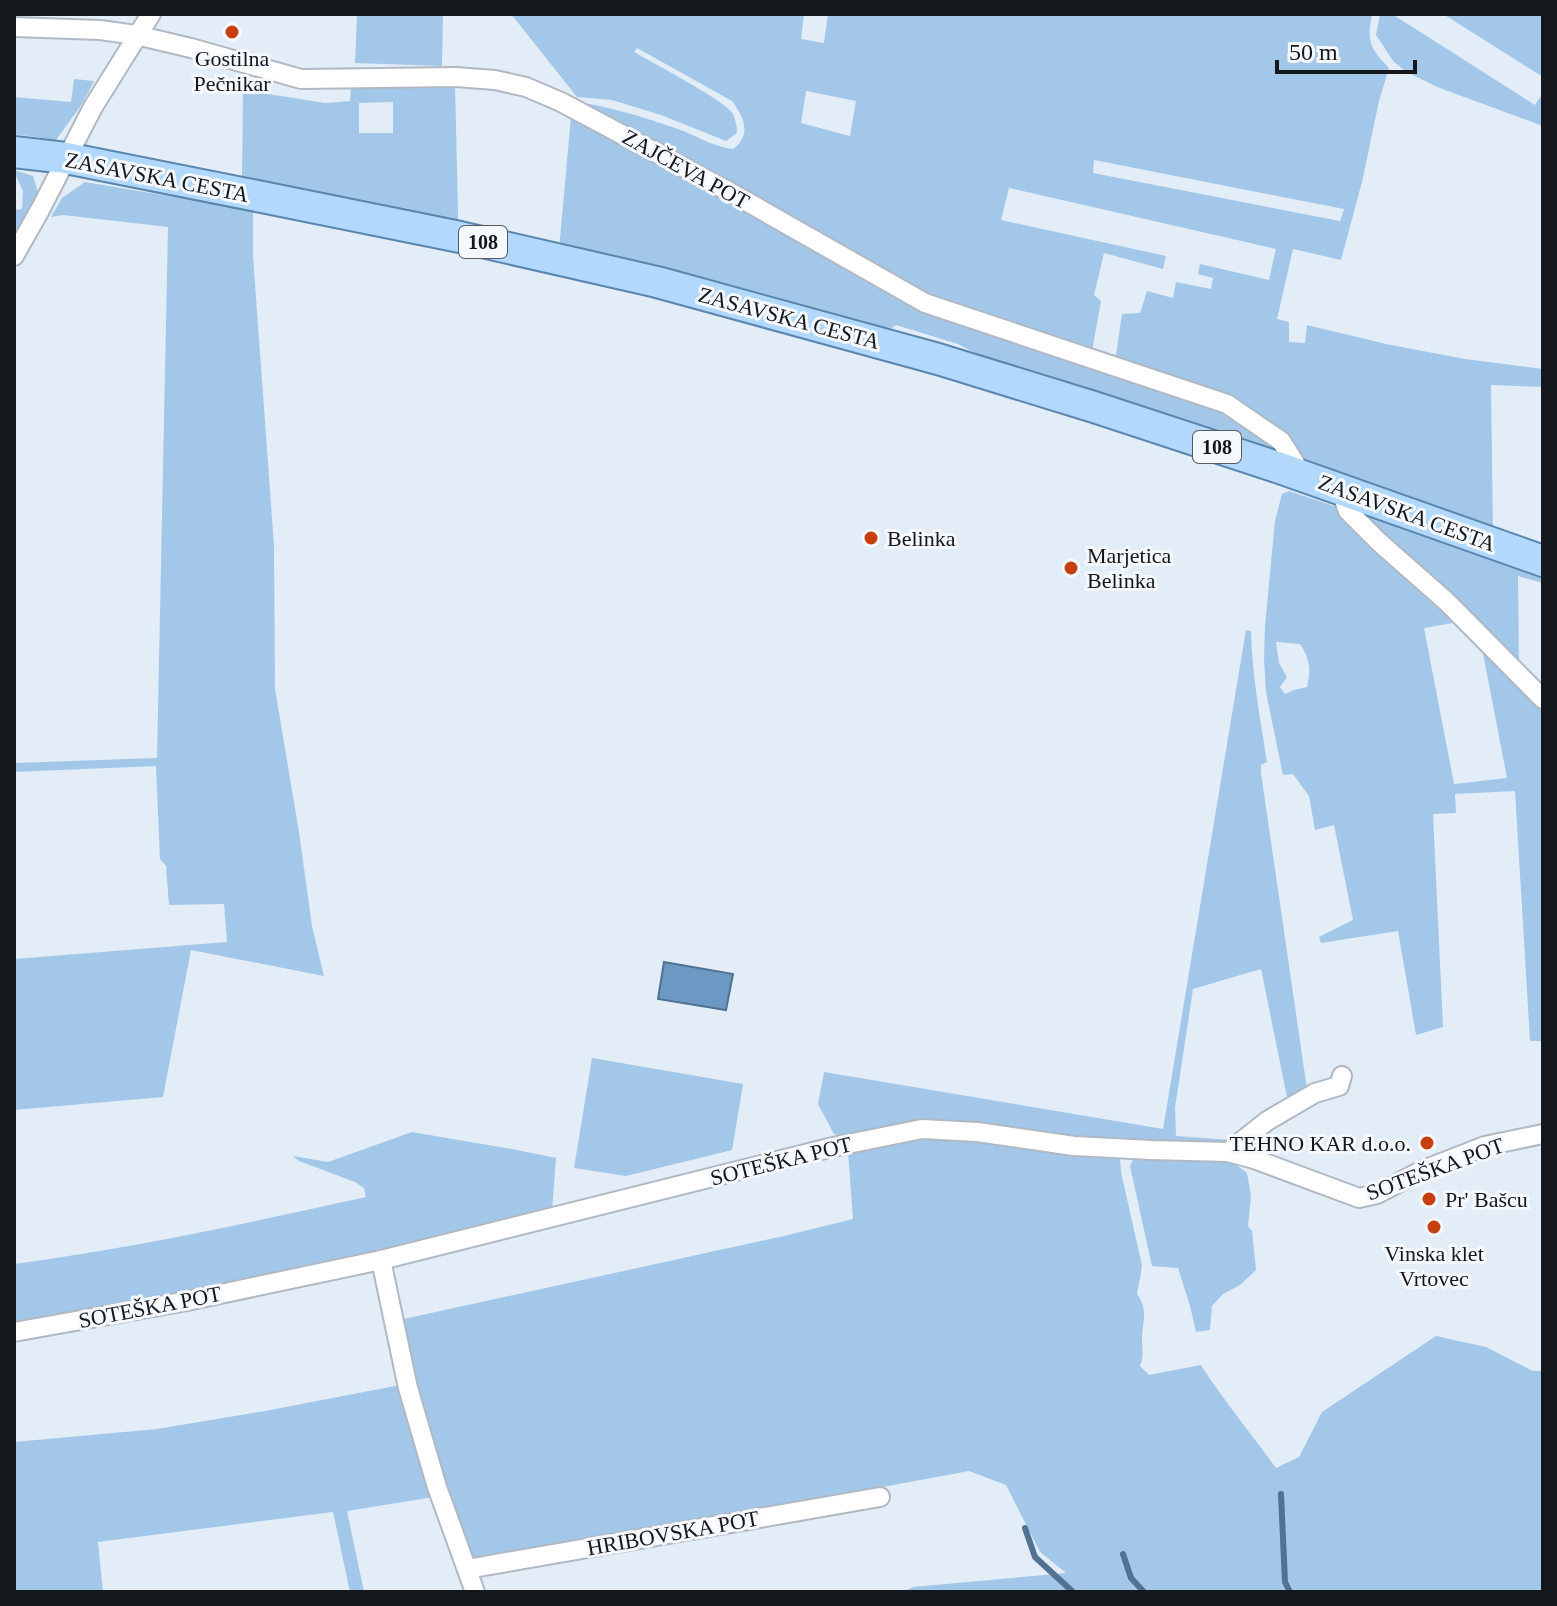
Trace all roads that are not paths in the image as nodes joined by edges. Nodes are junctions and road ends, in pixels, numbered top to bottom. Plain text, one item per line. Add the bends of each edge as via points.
1 (151, 14) edge
2 (14, 27) edge
3 (136, 35) junction
4 (14, 152) edge
5 (66, 158) junction
6 (14, 256) edge
7 (1304, 476) junction
8 (1340, 489) junction
9 (1543, 561) edge
10 (1543, 699) edge
11 (1342, 1076) dead end
12 (1543, 1134) edge
13 (1228, 1152) junction
14 (381, 1260) junction
15 (14, 1332) edge
16 (880, 1497) dead end
17 (467, 1569) junction
18 (475, 1592) edge

1 - 3 street
2 - 3 street, ZAJČEVA POT
3 - 5 street
3 - 7 street, ZAJČEVA POT via 301,79 456,77 526,87 728,191 925,303 1227,404 1281,441
4 - 5 main road, ZASAVSKA CESTA / 108
5 - 6 street
5 - 7 main road, ZASAVSKA CESTA / 108 via 657,282 938,359
7 - 8 main road, ZASAVSKA CESTA / 108
8 - 9 main road, ZASAVSKA CESTA / 108
8 - 10 street via 1348,511
11 - 13 street via 1339,1086 1315,1093 1267,1121
12 - 13 street, SOTEŠKA POT via 1485,1146 1359,1198
13 - 14 street, SOTEŠKA POT via 1074,1146 922,1129
14 - 15 street, SOTEŠKA POT
14 - 17 street via 408,1388
16 - 17 street, HRIBOVSKA POT
17 - 18 street

